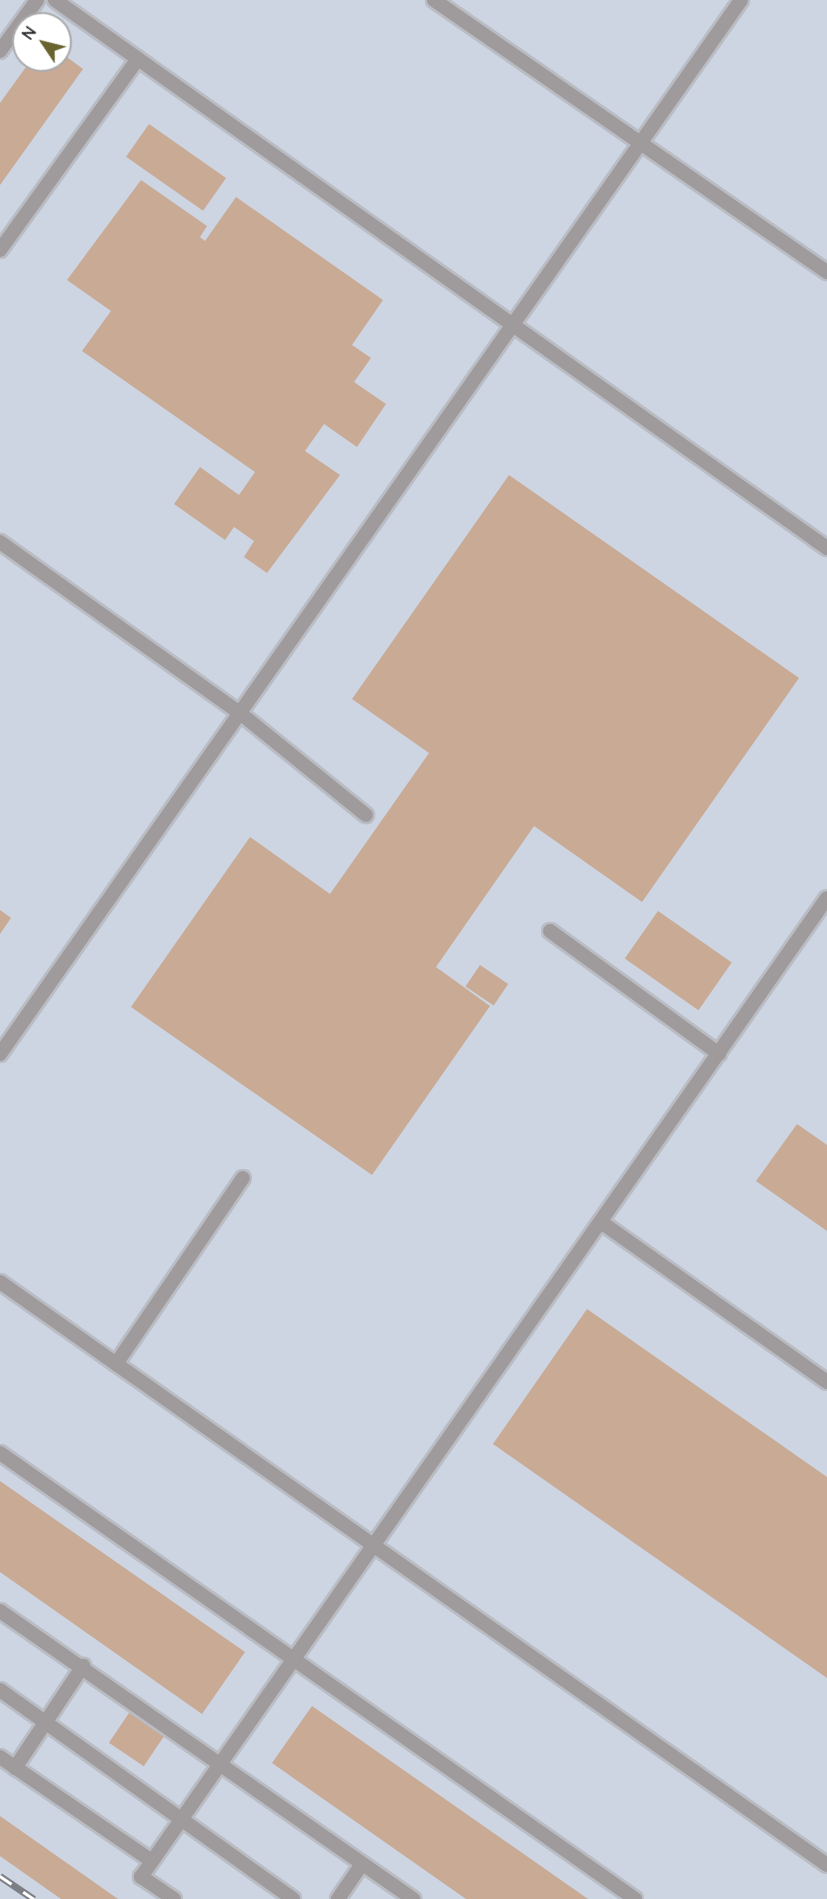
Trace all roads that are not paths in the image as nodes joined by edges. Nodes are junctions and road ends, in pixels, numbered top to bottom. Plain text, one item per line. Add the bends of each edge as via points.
1 (36, 0) edge
2 (55, 0) edge
3 (434, 0) edge
4 (741, 0) edge
5 (0, 51) edge
6 (138, 58) junction
7 (642, 141) junction
8 (0, 249) edge
9 (827, 272) edge
10 (514, 323) junction
11 (0, 542) edge
12 (827, 548) edge
13 (240, 713) junction
14 (366, 815) dead end
15 (827, 898) edge
16 (550, 931) dead end
17 (0, 1054) edge
18 (719, 1054) junction
19 (243, 1178) dead end
20 (601, 1222) junction
21 (0, 1282) edge
22 (116, 1364) junction
23 (827, 1382) edge
24 (0, 1453) edge
25 (375, 1547) junction
26 (0, 1611) edge
27 (296, 1661) junction
28 (83, 1666) junction
29 (0, 1690) edge
30 (45, 1722) junction
31 (0, 1757) edge
32 (224, 1763) junction
33 (15, 1768) junction
34 (181, 1821) junction
35 (152, 1862) junction
36 (362, 1864) junction
37 (827, 1865) edge
38 (174, 1899) edge
39 (293, 1899) edge
40 (338, 1899) edge
41 (413, 1899) edge
42 (635, 1899) edge

1 - 5 lane
2 - 6 lane
3 - 7 lane
4 - 7 lane
6 - 8 lane
6 - 10 lane
7 - 9 lane
7 - 10 lane
10 - 12 lane
10 - 13 lane
11 - 13 lane
13 - 14 lane
13 - 17 lane
15 - 18 lane
16 - 18 lane
18 - 20 lane
19 - 22 lane
20 - 23 lane
20 - 25 lane
21 - 22 lane
22 - 25 lane
24 - 27 lane
25 - 27 lane
25 - 37 lane
26 - 28 lane
27 - 32 lane
27 - 42 lane
28 - 30 lane
28 - 32 lane
29 - 30 lane
30 - 33 lane
30 - 34 lane
31 - 33 lane
32 - 34 lane
32 - 36 lane
33 - 35 lane
34 - 35 lane
34 - 39 lane
35 - 38 lane via 141,1877
36 - 40 lane
36 - 41 lane

